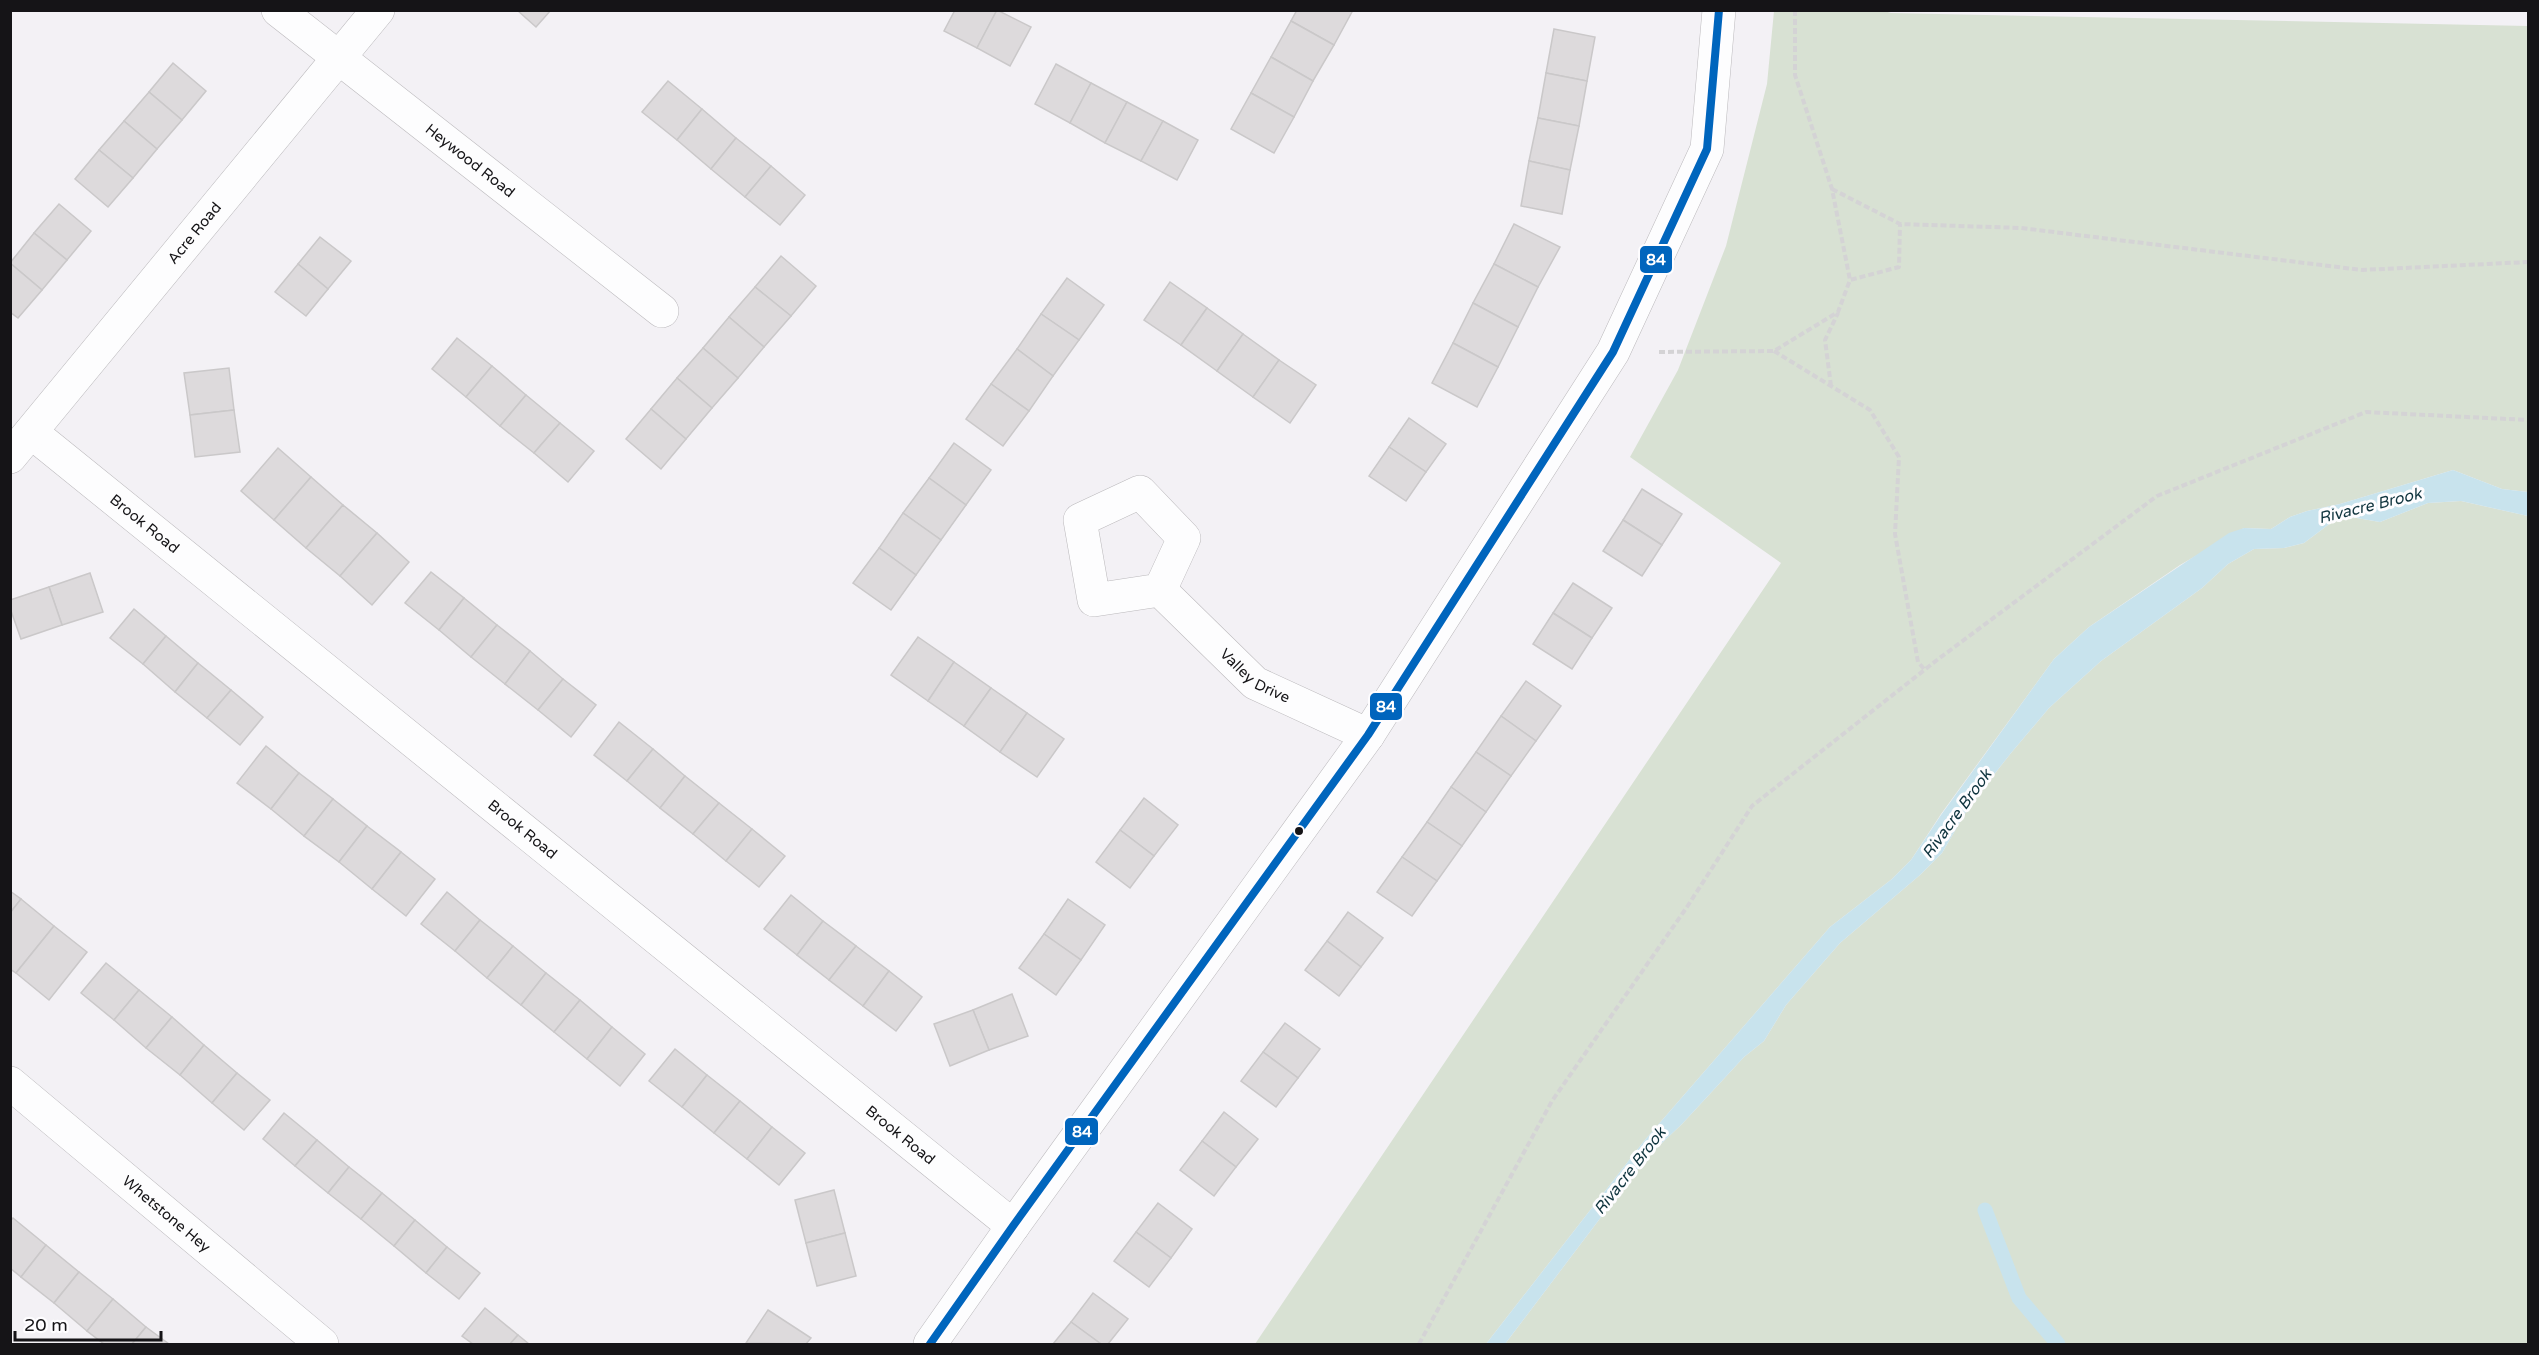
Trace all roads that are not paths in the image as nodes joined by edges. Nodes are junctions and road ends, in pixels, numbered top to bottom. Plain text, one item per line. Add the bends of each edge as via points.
1 (278, 10) edge
2 (378, 10) edge
3 (1719, 10) edge
4 (338, 60) junction
5 (662, 312) dead end
6 (21, 445) edge
7 (1160, 590) dead end
8 (1368, 735) junction
9 (10, 1083) edge
10 (1013, 1226) junction
11 (322, 1344) edge
12 (930, 1344) edge

1 - 4 street, Heywood Road
2 - 4 street, Acre Road
3 - 8 street via 1707,149 1613,352
4 - 5 street, Heywood Road
4 - 6 street, Acre Road
6 - 10 street, Brook Road
7 - 8 street, Valley Drive via 1255,683
8 - 10 street
9 - 11 street, Whetstone Hey
10 - 12 street

